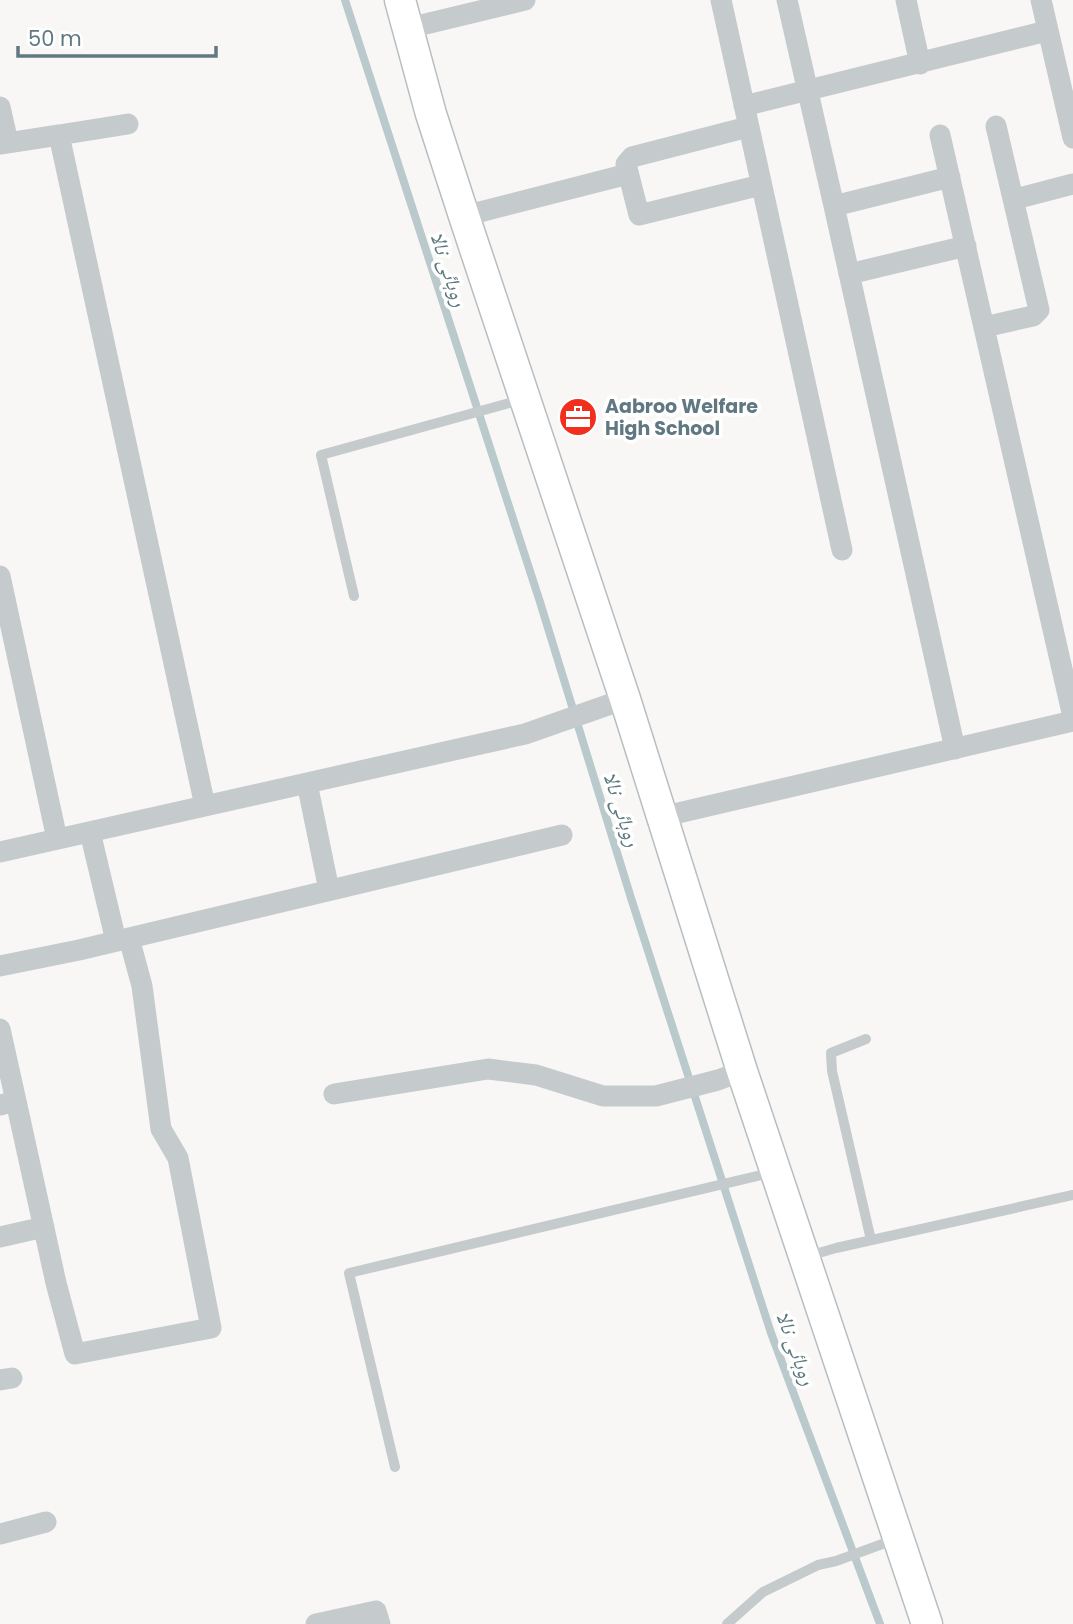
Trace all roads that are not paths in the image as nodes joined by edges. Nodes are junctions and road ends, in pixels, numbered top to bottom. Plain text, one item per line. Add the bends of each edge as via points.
1 (400, 0) edge
2 (525, 0) edge
3 (720, 0) edge
4 (788, 0) edge
5 (906, 0) edge
6 (1041, 0) edge
7 (409, 28) junction
8 (1047, 31) junction
9 (920, 64) junction
10 (808, 90) junction
11 (744, 106) junction
12 (0, 107) edge
13 (128, 124) dead end
14 (996, 126) dead end
15 (748, 127) junction
16 (59, 135) junction
17 (940, 135) dead end
18 (1073, 138) edge
19 (4, 143) edge
20 (628, 174) junction
21 (950, 177) junction
22 (1073, 184) edge
23 (761, 185) junction
24 (1015, 199) junction
25 (834, 206) junction
26 (464, 216) junction
27 (966, 246) junction
28 (849, 274) junction
29 (984, 327) junction
30 (520, 400) junction
31 (842, 550) dead end
32 (0, 576) edge
33 (354, 596) dead end
34 (617, 702) junction
35 (1073, 719) edge
36 (955, 748) junction
37 (307, 783) junction
38 (205, 806) junction
39 (661, 817) junction
40 (90, 832) junction
41 (562, 835) dead end
42 (57, 839) junction
43 (0, 852) edge
44 (329, 890) junction
45 (122, 939) junction
46 (0, 966) edge
47 (0, 1029) edge
48 (866, 1039) dead end
49 (730, 1076) junction
50 (334, 1094) dead end
51 (8, 1103) edge
52 (770, 1173) junction
53 (1073, 1195) edge
54 (44, 1227) junction
55 (0, 1237) edge
56 (871, 1240) junction
57 (805, 1257) junction
58 (394, 1468) dead end
59 (46, 1522) dead end
60 (0, 1534) edge
61 (892, 1540) junction
62 (316, 1624) edge
63 (380, 1624) edge
64 (727, 1624) edge
65 (927, 1624) edge

1 - 7 street
2 - 7 street
3 - 11 street
4 - 10 street
5 - 9 street
6 - 8 street
7 - 26 street
8 - 9 street
8 - 18 street
9 - 10 street
10 - 11 street
10 - 25 street
11 - 15 street
12 - 19 street
13 - 16 street
14 - 24 street
15 - 20 street via 632,157 626,164
15 - 23 street
16 - 19 street
16 - 38 street
17 - 21 street
20 - 23 street via 639,215
20 - 26 street
21 - 25 street
21 - 27 street
22 - 24 street
23 - 31 street
24 - 29 street via 1039,310 1033,316
25 - 28 street
26 - 30 street
27 - 28 street
27 - 29 street
28 - 36 street
29 - 35 street
30 - 33 lane via 321,455
30 - 34 street
32 - 42 street
34 - 37 street via 525,734
34 - 39 street
35 - 36 street
36 - 39 street
37 - 38 street
37 - 44 street
38 - 40 street
39 - 49 street
40 - 42 street
40 - 45 street
41 - 44 street
42 - 43 street
44 - 45 street
45 - 46 street
45 - 54 street via 142,986 161,1129 178,1158 211,1328 75,1354
47 - 51 street
48 - 56 lane via 831,1053
49 - 50 street via 656,1096 603,1096 536,1075 488,1069
49 - 52 street
51 - 54 street
52 - 57 street
52 - 58 lane via 349,1273
53 - 56 lane
54 - 55 street
56 - 57 lane
57 - 61 street
59 - 60 street
61 - 64 lane via 818,1565 763,1592
61 - 65 street
62 - 63 street via 376,1611

